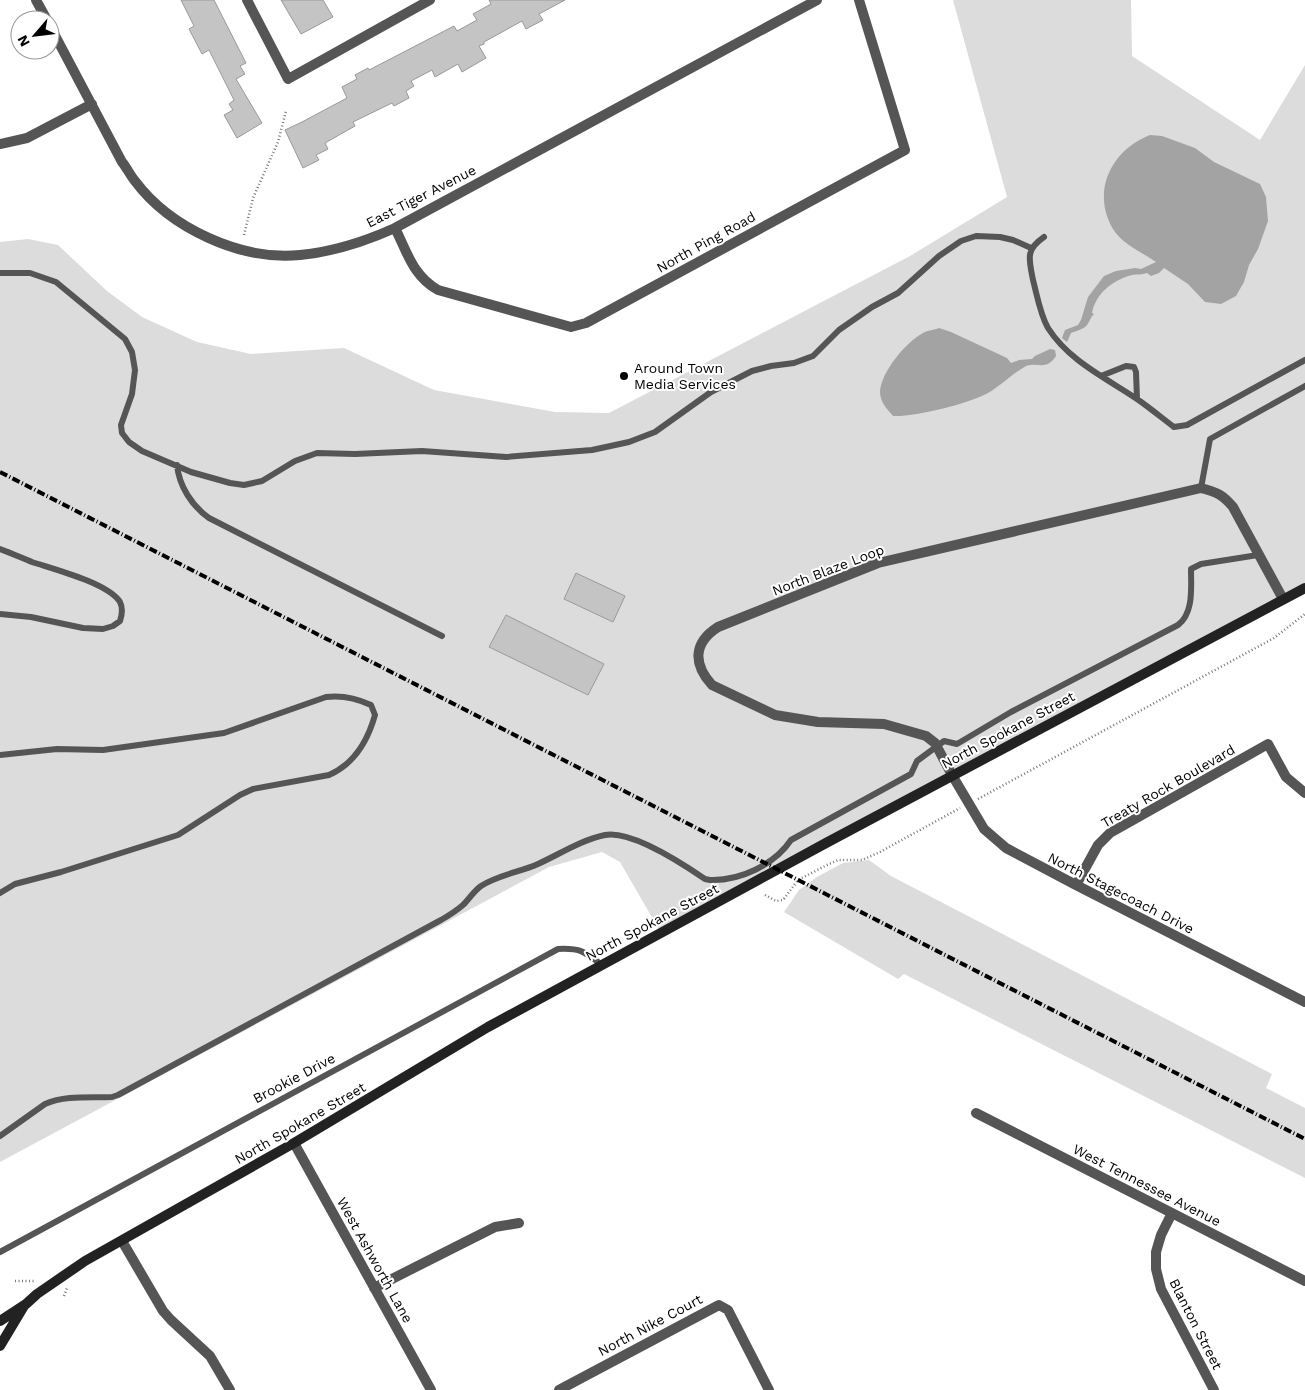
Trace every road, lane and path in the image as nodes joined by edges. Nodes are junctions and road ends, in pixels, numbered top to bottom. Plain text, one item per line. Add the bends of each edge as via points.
1 (247, 0) edge
2 (430, 0) edge
3 (817, 0) edge
4 (859, 0) edge
5 (60, 45) edge
6 (92, 104) junction
7 (286, 111) dead end
8 (0, 144) edge
9 (395, 228) junction
10 (244, 235) dead end
11 (1044, 237) dead end
12 (1031, 248) junction
13 (0, 273) edge
14 (1305, 360) edge
15 (1101, 376) junction
16 (1305, 386) edge
17 (1137, 399) junction
18 (177, 465) junction
19 (1201, 488) junction
20 (0, 549) edge
21 (1258, 555) junction
22 (1305, 588) edge
23 (1283, 599) junction
24 (0, 614) edge
25 (1305, 614) edge
26 (442, 636) dead end
27 (937, 746) junction
28 (0, 755) edge
29 (952, 776) junction
30 (1305, 793) edge
31 (969, 804) junction
32 (1076, 886) junction
33 (0, 893) edge
34 (765, 895) dead end
35 (602, 965) junction
36 (1305, 1002) edge
37 (976, 1112) dead end
38 (0, 1136) edge
39 (294, 1143) junction
40 (1172, 1213) junction
41 (519, 1224) dead end
42 (122, 1241) junction
43 (0, 1252) edge
44 (1305, 1281) edge
45 (374, 1288) junction
46 (26, 1304) junction
47 (0, 1321) edge
48 (0, 1346) edge
49 (230, 1390) edge
50 (431, 1390) edge
51 (559, 1390) edge
52 (769, 1390) edge
53 (1214, 1390) edge

1 - 2 street via 288,79
3 - 9 street, East Tiger Avenue
4 - 9 street, North Ping Road via 905,150 586,323 571,327 438,290 420,276
5 - 6 street, East Tiger Avenue
6 - 8 street via 27,138
6 - 9 street, East Tiger Avenue via 122,162 149,197 196,232 228,246 261,254 298,255 330,250
7 - 10 path via 278,142 253,198
11 - 12 lane
12 - 15 lane via 1031,268 1048,327 1071,354
12 - 18 lane via 1000,237 976,236 961,241 898,293 839,330 813,356 752,371 711,392 655,432 628,442 592,450 506,457 422,451 317,453 295,461 262,481 244,485 201,475
13 - 18 lane via 30,273 49,278 121,335 132,352 135,370 132,394 121,425 122,433 138,450
14 - 17 lane via 1187,425 1174,427
15 - 17 lane
15 - 17 lane via 1134,366
16 - 19 lane via 1210,439
18 - 26 lane via 193,505 213,521
19 - 21 street via 1225,497
19 - 27 street, North Blaze Loop via 878,563 718,628 710,632 700,648 700,667 712,685 774,714 818,722 884,724 926,736
20 - 24 lane via 102,587 117,598 122,610 120,621 103,629
21 - 23 street
21 - 27 lane via 1201,564 1191,569 1189,608 1183,621 957,744 944,741
22 - 23 street, North Spokane Street
23 - 29 street, North Spokane Street
25 - 31 path via 1274,638
27 - 29 street
27 - 38 lane via 917,762 911,774 791,840 779,854 741,875 705,879 624,835 606,835 564,851 480,886 461,906 441,920 118,1095 53,1100
28 - 33 lane via 57,749 104,750 224,732 326,697 348,697 371,705 375,715 362,745 340,770 321,777 253,789 178,835 15,884
29 - 31 street, North Stagecoach Drive
29 - 35 street, North Spokane Street
30 - 32 street, Treaty Rock Boulevard via 1286,776 1268,744 1110,833 1098,845
31 - 32 street, North Stagecoach Drive via 984,829 1006,848
31 - 34 path via 880,852 862,860 838,860 798,880 783,900 776,901
32 - 36 street, North Stagecoach Drive
35 - 39 street, North Spokane Street via 488,1027
35 - 43 lane, Brookie Drive via 574,948 558,949
37 - 40 street, West Tennessee Avenue
39 - 42 street, North Spokane Street
39 - 45 street, West Ashworth Lane
40 - 44 street, West Tennessee Avenue
40 - 53 street, Blanton Street via 1158,1244 1156,1269 1161,1289
41 - 45 street via 494,1227
42 - 46 street, North Spokane Street via 84,1261
42 - 49 street via 162,1311 210,1356
45 - 50 street, West Ashworth Lane
46 - 47 street, North Spokane Street
46 - 48 street, North Spokane Street
51 - 52 street, North Nike Court via 719,1305 728,1310

